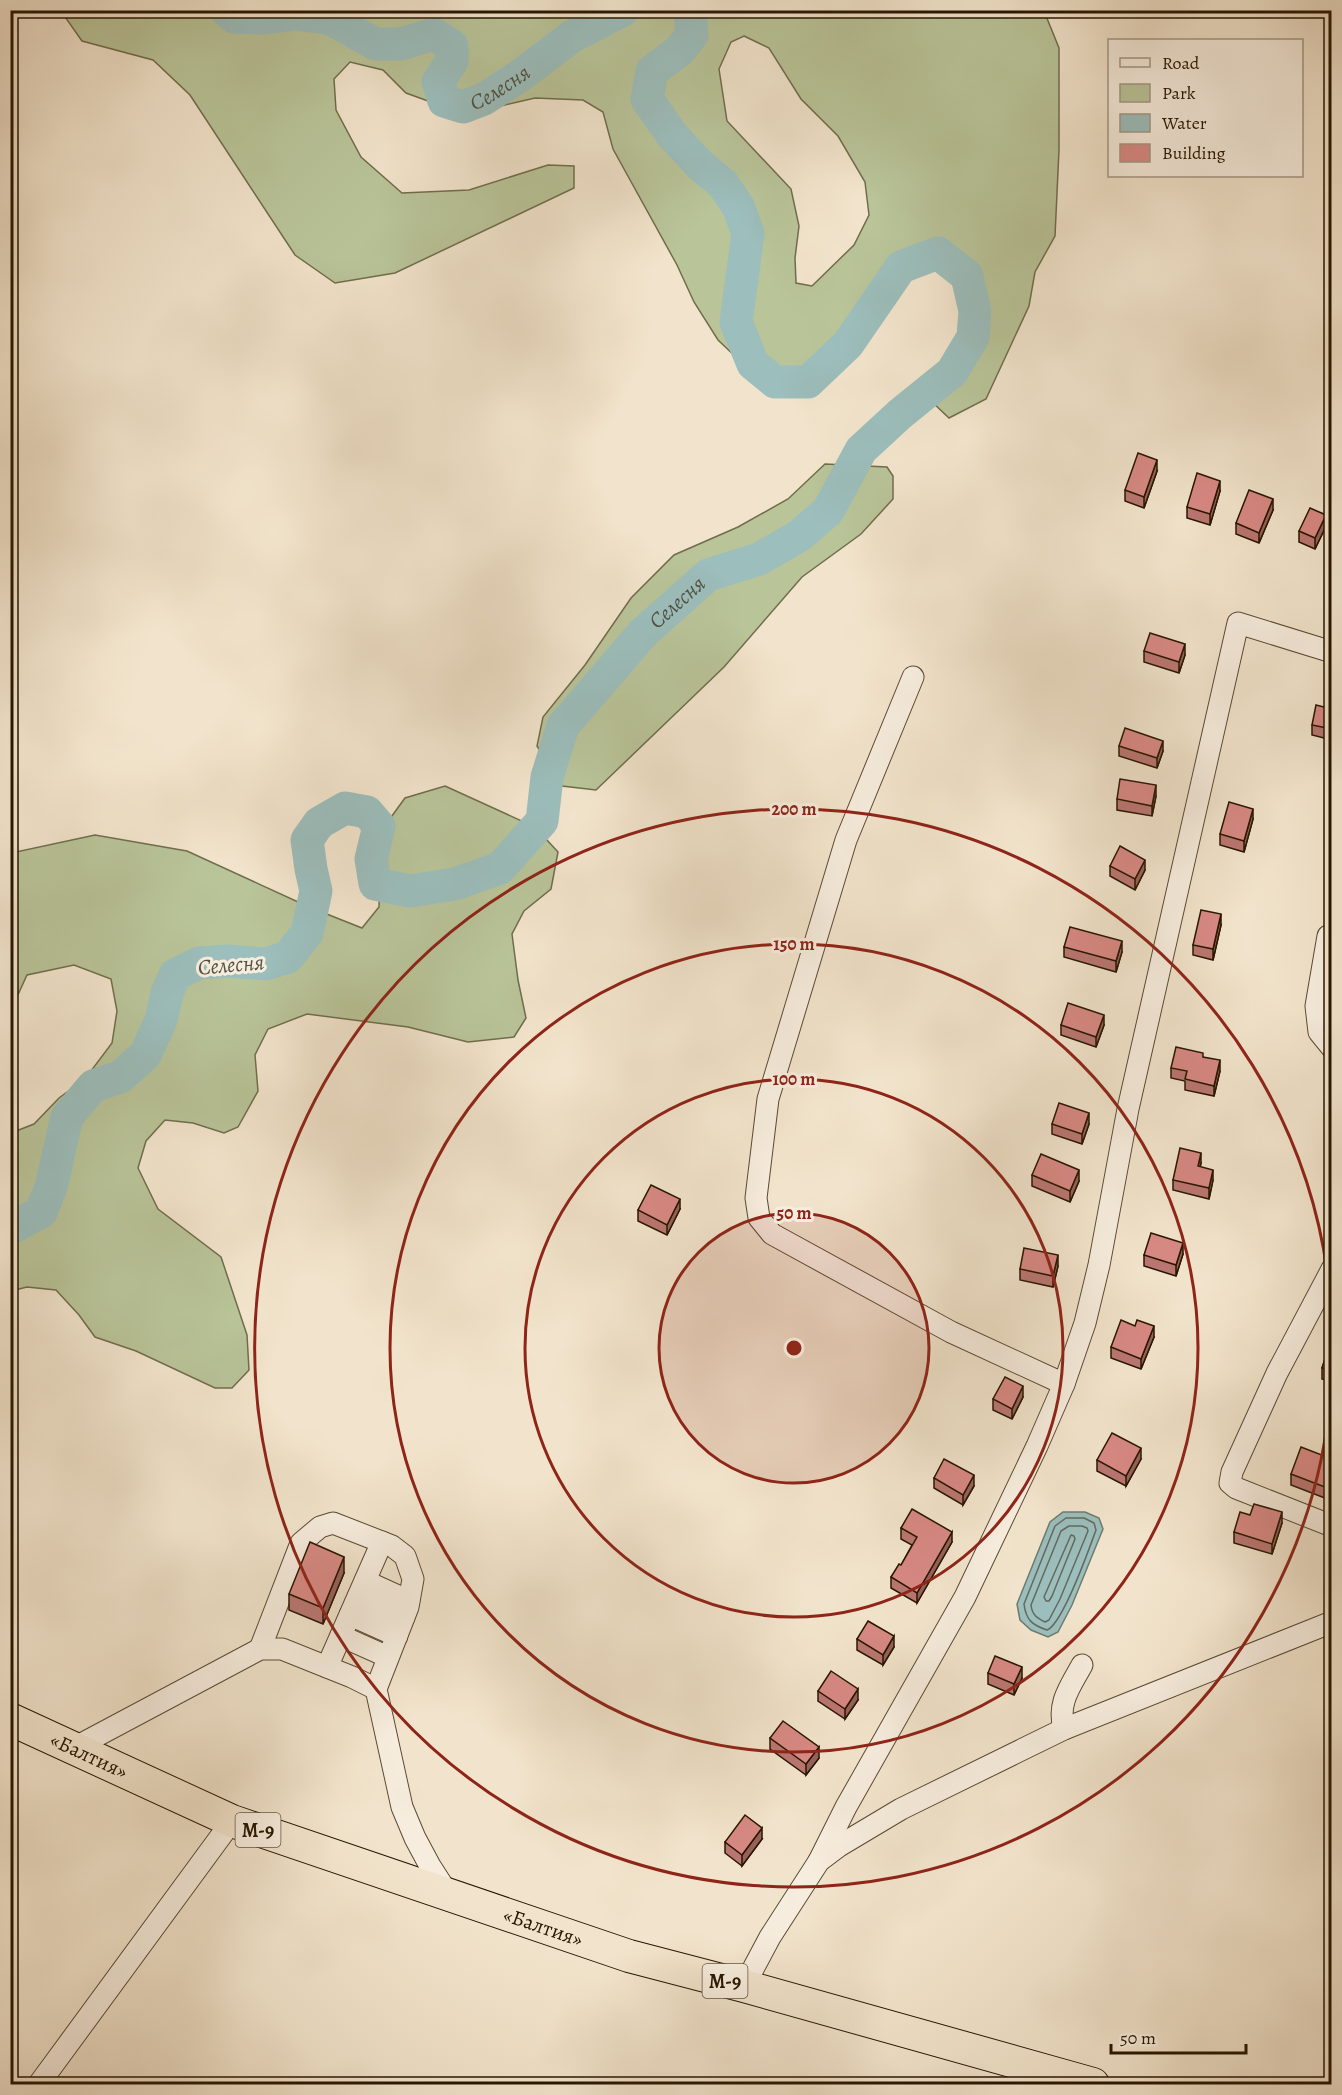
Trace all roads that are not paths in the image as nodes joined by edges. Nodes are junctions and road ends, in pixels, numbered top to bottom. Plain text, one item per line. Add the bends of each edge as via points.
1 (1332, 652) edge
2 (913, 677) dead end
3 (1328, 936) dead end
4 (1332, 1048) edge
5 (1332, 1269) edge
6 (1064, 1384) junction
7 (1332, 1526) edge
8 (382, 1542) junction
9 (358, 1598) junction
10 (403, 1618) junction
11 (1332, 1622) edge
12 (341, 1636) junction
13 (260, 1649) junction
14 (388, 1657) junction
15 (1082, 1665) dead end
16 (327, 1667) junction
17 (376, 1689) junction
18 (10, 1719) edge
19 (1064, 1729) junction
20 (74, 1748) junction
21 (232, 1821) junction
22 (819, 1861) junction
23 (448, 1894) junction
24 (744, 1986) junction
25 (39, 2085) edge
26 (1093, 2085) edge

1 - 6 street via 1238,623 1128,1109 1099,1265
2 - 6 street via 846,840 768,1099 756,1198 759,1218 772,1234 951,1332
3 - 4 street via 1316,1006 1319,1032
5 - 7 street via 1277,1373 1230,1483
6 - 22 street via 965,1597
8 - 9 street
8 - 10 street via 405,1556 413,1580
8 - 13 street via 333,1523 310,1534 301,1543
9 - 10 street
9 - 10 street
9 - 12 street
10 - 14 street
11 - 19 street
12 - 14 street
12 - 16 street
13 - 16 street via 282,1649
13 - 20 street
14 - 17 street
15 - 19 street via 1064,1699
16 - 17 street
17 - 23 street via 402,1807
18 - 20 highway, «Балтия» / М-9
19 - 22 street via 901,1809
20 - 21 highway, «Балтия» / М-9
21 - 23 highway, «Балтия» / М-9
21 - 25 street
22 - 24 street
23 - 24 highway, «Балтия» / М-9 via 629,1956
24 - 26 highway, «Балтия» / М-9

